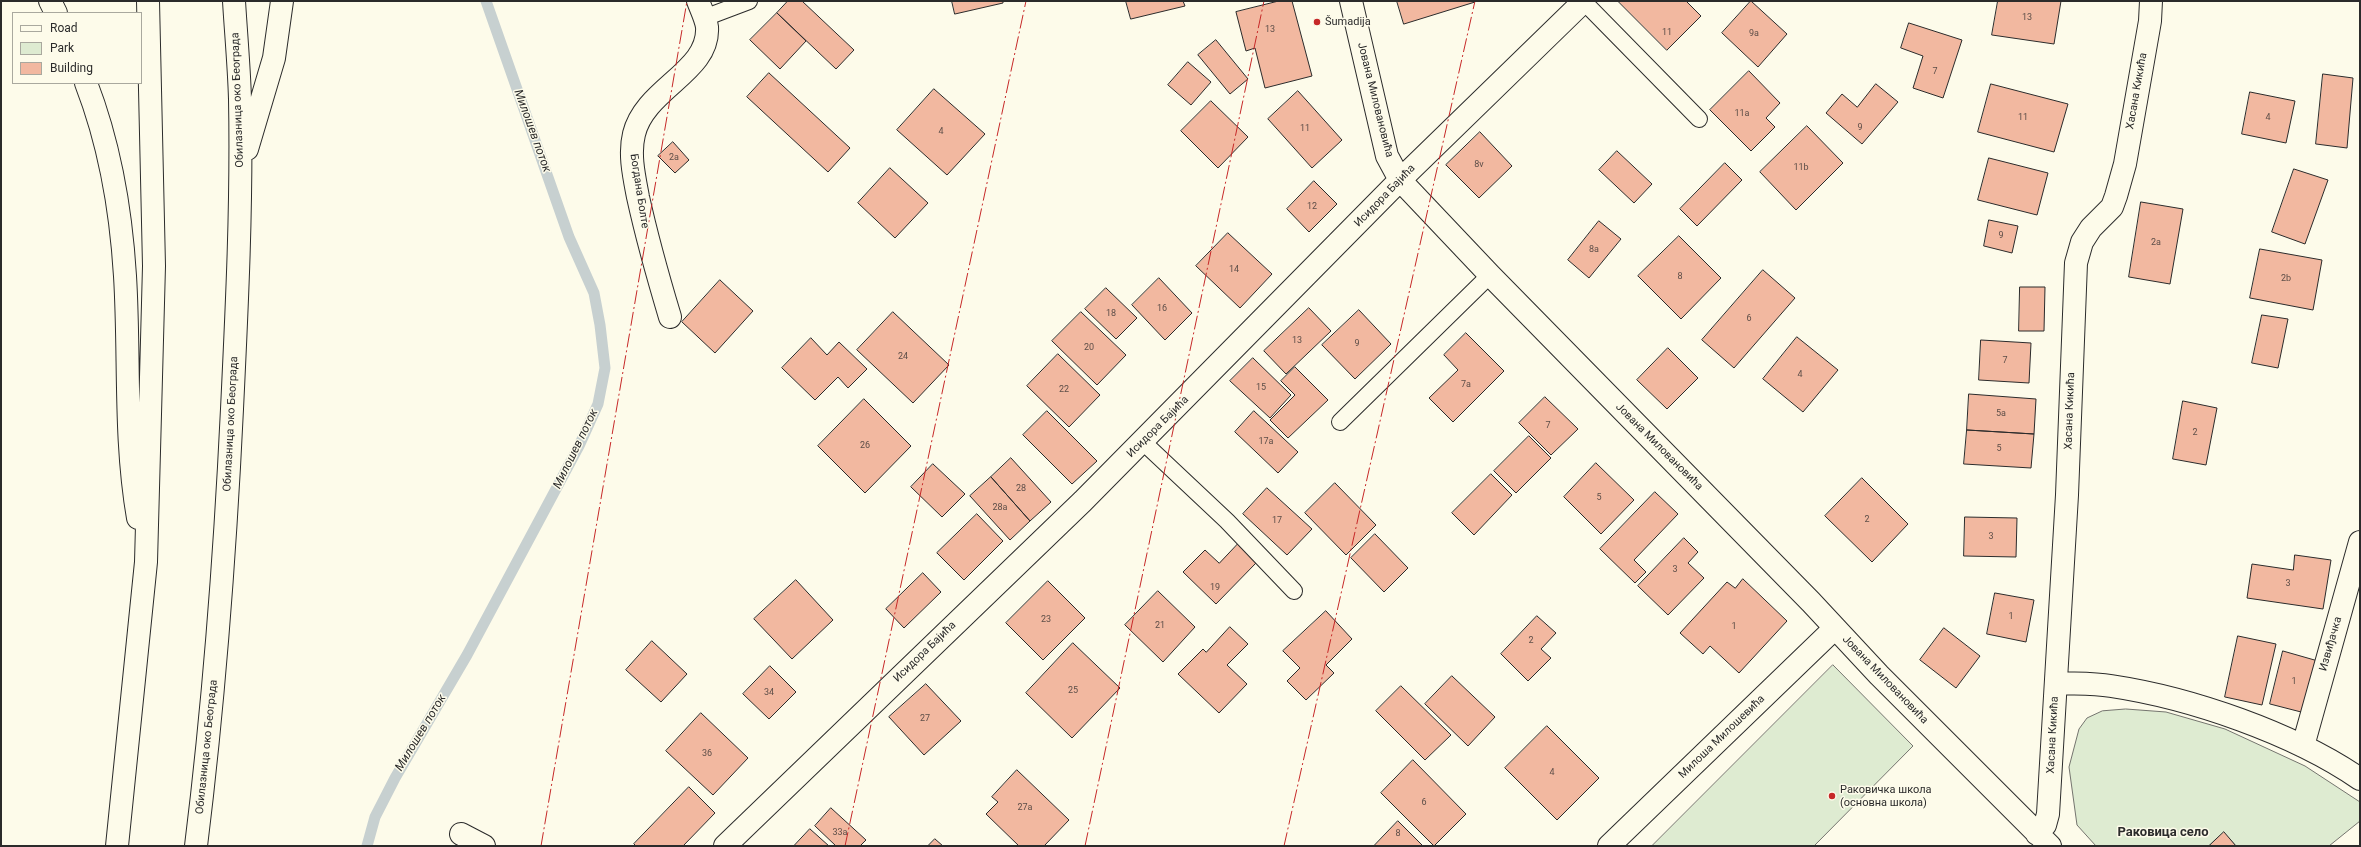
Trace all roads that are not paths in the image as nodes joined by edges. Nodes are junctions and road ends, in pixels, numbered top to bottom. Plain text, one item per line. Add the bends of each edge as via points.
1 (50, 1) edge
2 (148, 1) edge
3 (234, 1) edge
4 (282, 1) edge
5 (749, 1) edge
6 (1351, 1) edge
7 (1584, 1) edge
8 (2151, 1) edge
9 (701, 9) edge
10 (56, 12) edge
11 (86, 84) edge
12 (1699, 119) dead end
13 (240, 172) junction
14 (1400, 180) junction
15 (1490, 275) junction
16 (670, 317) dead end
17 (1340, 422) dead end
18 (1143, 442) junction
19 (2360, 542) edge
20 (146, 562) junction
21 (1294, 591) dead end
22 (1835, 628) junction
23 (2056, 683) junction
24 (2303, 746) junction
25 (2360, 779) edge
26 (461, 834) dead end
27 (2044, 840) edge
28 (117, 846) edge
29 (196, 846) edge
30 (484, 846) edge
31 (725, 846) edge
32 (1609, 846) edge

1 - 10 main road
2 - 20 main road via 154,266
3 - 13 main road, Обилазница око Београда via 240,97
4 - 13 main road via 274,58
5 - 9 lane, Богдана Болте
6 - 14 main road, Јована Миловановића via 1387,156
7 - 12 lane
7 - 14 main road, Исидора Бајића
8 - 23 main road, Хасана Кикића via 2150,21 2125,164 2116,196 2112,207 2091,228 2082,242 2076,263 2067,495
9 - 16 main road, Богдана Болте via 707,26 700,56 645,108 633,135 631,156 648,245
11 - 20 main road via 107,148 118,201 125,276 131,478
13 - 29 main road, Обилазница око Београда via 236,322 225,545 210,729
14 - 15 main road, Јована Миловановића
14 - 18 main road, Исидора Бајића
15 - 17 lane
15 - 22 main road, Јована Миловановића
18 - 21 lane via 1228,521
18 - 31 main road, Исидора Бајића
19 - 24 main road, Извиђачка
20 - 28 main road
22 - 27 main road, Јована Миловановића
22 - 32 main road, Милоша Милошевића
23 - 24 main road via 2110,686 2204,706
23 - 27 main road, Хасана Кикића via 2048,814
24 - 25 main road
26 - 30 main road

